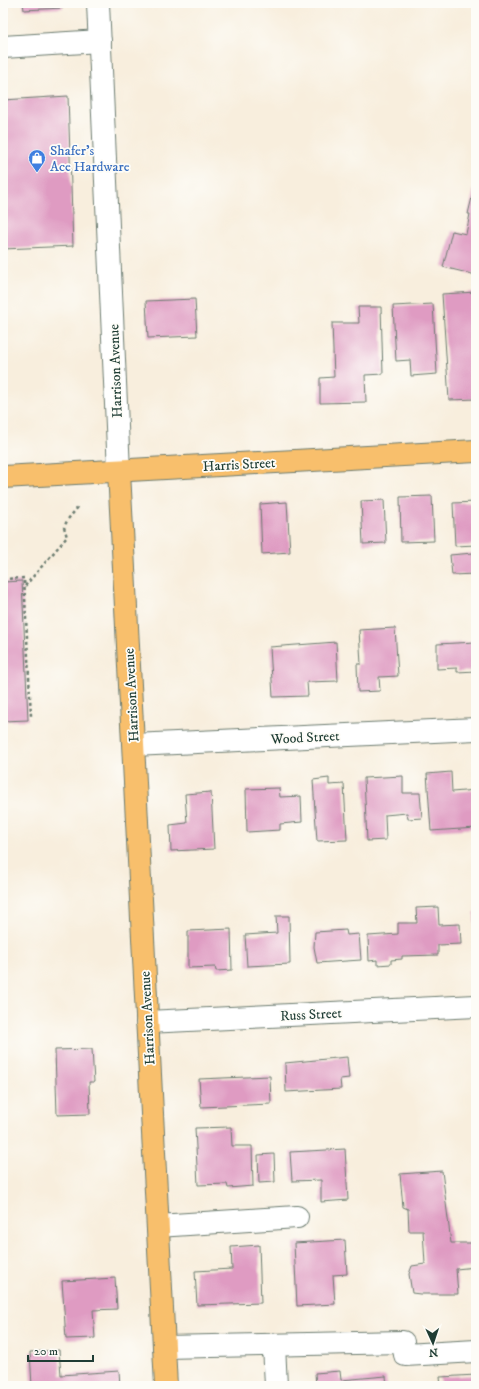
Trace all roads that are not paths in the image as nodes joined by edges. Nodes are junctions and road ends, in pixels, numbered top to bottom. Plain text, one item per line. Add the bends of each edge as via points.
1 (98, 3) edge
2 (100, 41) junction
3 (3, 47) edge
4 (476, 451) edge
5 (119, 470) junction
6 (3, 477) edge
7 (476, 729) edge
8 (134, 745) junction
9 (476, 1006) edge
10 (147, 1022) junction
11 (297, 1217) dead end
12 (158, 1226) junction
13 (274, 1345) junction
14 (164, 1348) junction
15 (476, 1351) edge
16 (166, 1386) edge
17 (276, 1386) edge

1 - 2 street, Harrison Avenue
2 - 3 street
2 - 5 street, Harrison Avenue
4 - 5 main road, Harris Street
5 - 6 main road, Harris Street
5 - 8 main road, Harrison Avenue
7 - 8 street, Wood Street
8 - 10 main road, Harrison Avenue
9 - 10 street, Russ Street
10 - 12 main road, Harrison Avenue
11 - 12 street
12 - 14 main road, Harrison Avenue
13 - 14 street
13 - 15 street via 403,1342 405,1355
13 - 17 street
14 - 16 main road, Harrison Avenue

